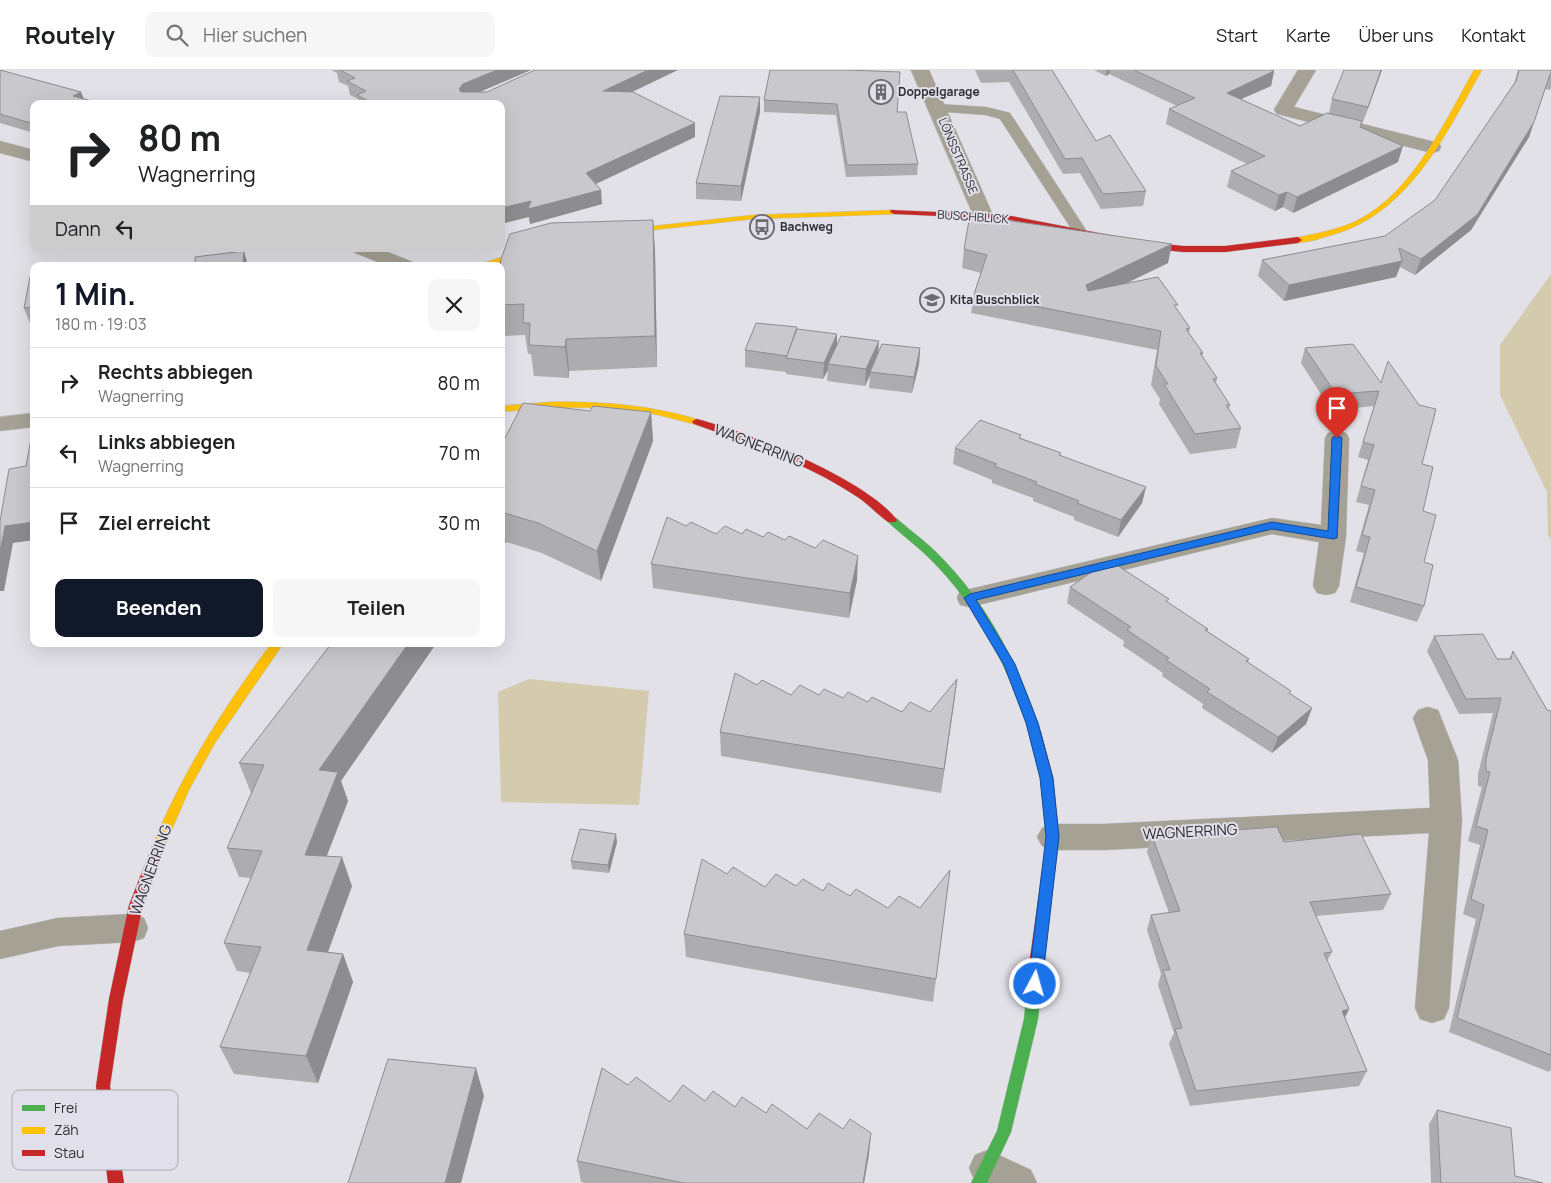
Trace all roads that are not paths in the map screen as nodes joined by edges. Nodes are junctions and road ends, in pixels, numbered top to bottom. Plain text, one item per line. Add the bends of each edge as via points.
1 (920, 70) edge
2 (1307, 70) edge
3 (1478, 70) edge
4 (938, 108) junction
5 (0, 147) edge
6 (1432, 147) junction
7 (30, 155) edge
8 (983, 215) junction
9 (1079, 230) junction
10 (608, 233) edge
11 (546, 246) edge
12 (370, 252) edge
13 (396, 262) edge
14 (491, 262) edge
15 (505, 409) edge
16 (30, 420) edge
17 (0, 424) edge
18 (1337, 438) dead end
19 (1333, 536) junction
20 (1326, 586) dead end
21 (970, 598) junction
22 (275, 647) edge
23 (1428, 718) dead end
24 (1446, 820) junction
25 (1053, 837) junction
26 (132, 928) junction
27 (0, 945) edge
28 (1432, 1008) dead end
29 (104, 1090) edge
30 (114, 1170) edge
31 (995, 1178) edge
32 (116, 1183) edge

1 - 4 street, LÖNSSTRASSE
2 - 6 street via 1283,110
3 - 6 street, BUSCHBLICK
4 - 8 street, LÖNSSTRASSE
4 - 9 lane via 986,111 1005,116
5 - 7 street
6 - 9 street, BUSCHBLICK via 1397,195 1366,218 1324,236 1232,249 1170,248
8 - 9 street, BUSCHBLICK
8 - 10 street, BUSCHBLICK via 773,215
11 - 14 street
12 - 13 street
15 - 21 street, WAGNERRING via 587,404 634,409 682,417 748,440 806,464 861,494 938,560
16 - 17 street
18 - 19 street
19 - 20 street
19 - 21 street via 1272,526
21 - 25 street, WAGNERRING via 1009,664 1032,723 1047,778
22 - 26 street, WAGNERRING via 231,706 182,793 136,905
23 - 24 street via 1443,760
24 - 25 street, WAGNERRING
24 - 28 street
25 - 31 street, WAGNERRING via 1031,1019
26 - 27 street via 58,932
26 - 29 street, WAGNERRING via 116,999
30 - 32 street, WAGNERRING

